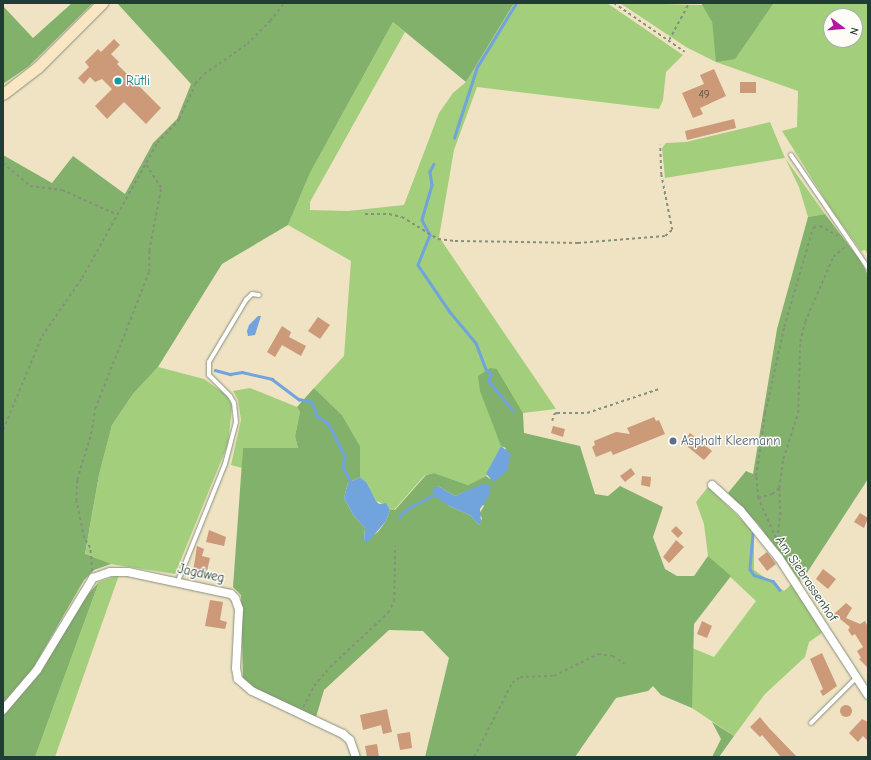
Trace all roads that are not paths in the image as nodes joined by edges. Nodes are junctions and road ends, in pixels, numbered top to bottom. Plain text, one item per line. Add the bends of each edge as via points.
1 (102, 3) edge
2 (3, 94) edge
3 (791, 155) dead end
4 (868, 268) edge
5 (259, 295) dead end
6 (712, 485) dead end
7 (178, 581) junction
8 (856, 678) junction
9 (868, 695) edge
10 (3, 710) edge
11 (811, 723) dead end
12 (356, 757) edge

1 - 2 main road via 38,67
3 - 4 lane
5 - 7 lane via 252,294 246,300 209,362 209,376 234,403 236,422 225,464
6 - 8 street, Am Siebrassenhof via 740,510 779,558
7 - 10 street, Jagdweg via 122,571 104,573 93,578 37,670
7 - 12 street, Jagdweg via 225,591 235,598 239,609 236,668 238,679 252,691 343,734 350,740
8 - 9 street, Am Siebrassenhof
8 - 11 lane

